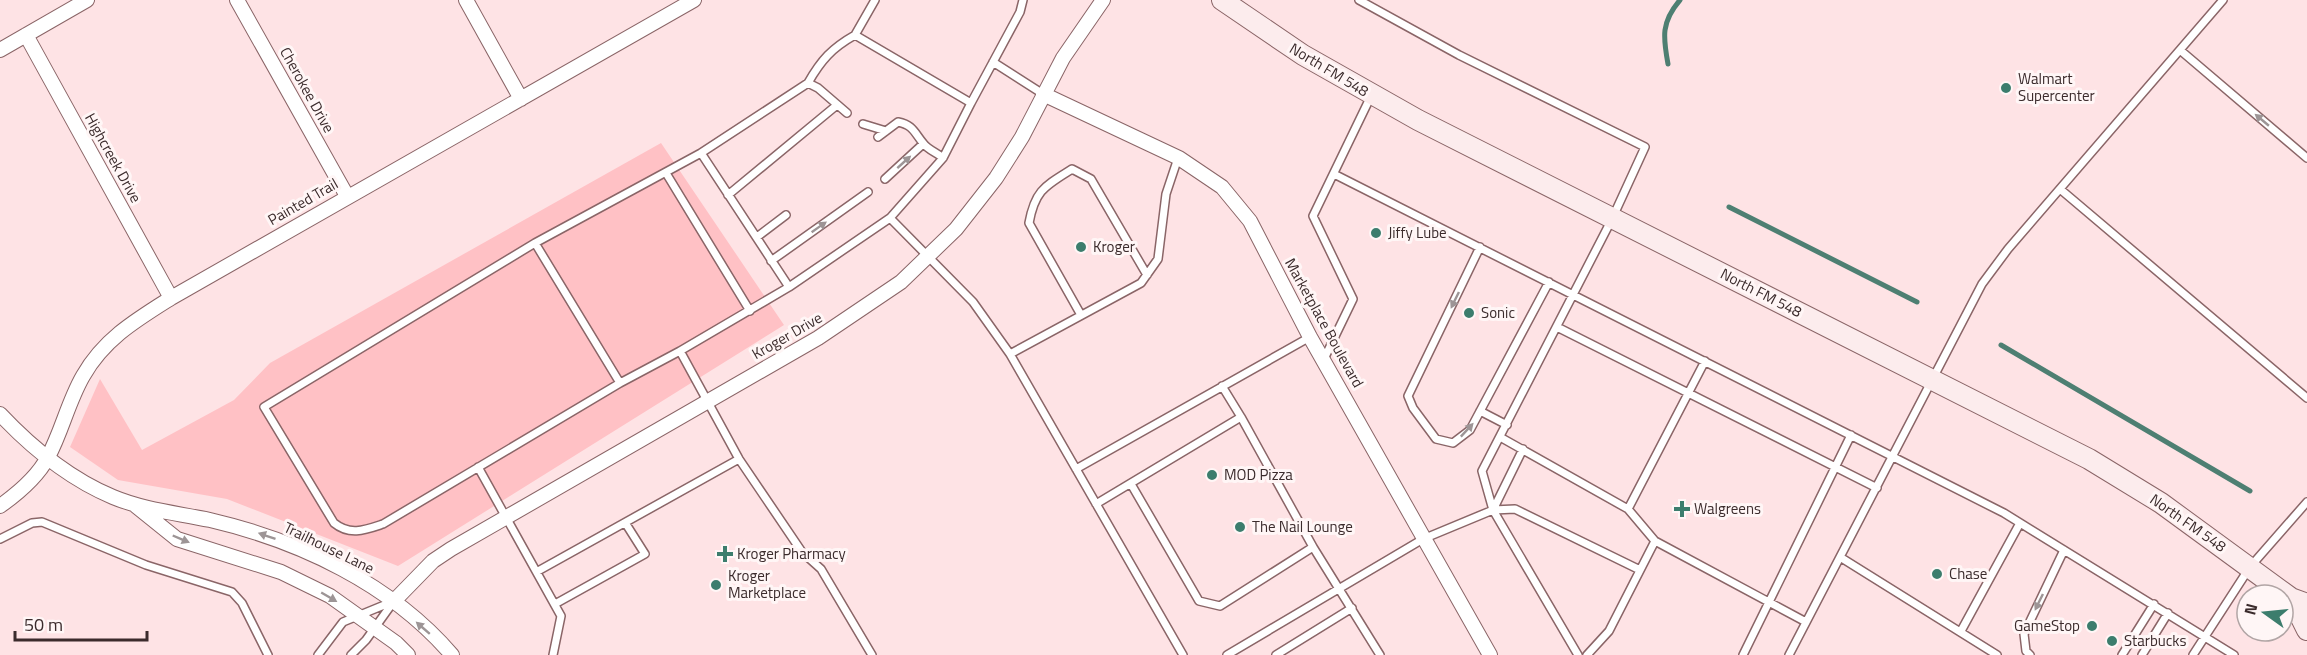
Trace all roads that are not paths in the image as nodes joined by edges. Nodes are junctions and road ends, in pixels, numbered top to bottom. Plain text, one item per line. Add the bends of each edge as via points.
1 (87, 0) edge
2 (237, 0) edge
3 (466, 0) edge
4 (694, 0) edge
5 (875, 0) edge
6 (1023, 0) edge
7 (1103, 0) edge
8 (1222, 0) edge
9 (1359, 0) edge
10 (2223, 0) edge
11 (26, 35) junction
12 (855, 35) junction
13 (0, 50) edge
14 (2180, 50) junction
15 (993, 62) junction
16 (808, 83) junction
17 (1043, 94) junction
18 (1371, 96) junction
19 (521, 99) junction
20 (971, 103) junction
21 (837, 105) junction
22 (847, 113) dead end
23 (862, 124) dead end
24 (886, 131) junction
25 (879, 137) dead end
26 (924, 144) junction
27 (701, 153) junction
28 (943, 158) junction
29 (1179, 158) junction
30 (2307, 158) edge
31 (666, 174) junction
32 (1334, 174) junction
33 (885, 179) dead end
34 (2060, 189) junction
35 (868, 192) dead end
36 (728, 195) junction
37 (348, 196) junction
38 (786, 215) dead end
39 (890, 218) junction
40 (1612, 219) junction
41 (757, 237) junction
42 (535, 243) junction
43 (1480, 247) junction
44 (927, 258) junction
45 (771, 261) junction
46 (1147, 275) junction
47 (1549, 282) junction
48 (789, 287) junction
49 (1574, 294) junction
50 (171, 298) junction
51 (750, 311) junction
52 (1082, 315) junction
53 (1557, 327) junction
54 (1310, 337) junction
55 (680, 351) junction
56 (1010, 354) junction
57 (1324, 359) junction
58 (1704, 361) junction
59 (1934, 379) junction
60 (620, 383) junction
61 (1222, 386) junction
62 (1687, 393) junction
63 (2307, 398) edge
64 (708, 401) junction
65 (1480, 411) junction
66 (0, 414) edge
67 (1241, 417) junction
68 (1507, 425) junction
69 (1851, 435) junction
70 (1500, 437) junction
71 (1522, 449) junction
72 (1893, 457) junction
73 (47, 459) junction
74 (739, 459) junction
75 (478, 467) junction
76 (1835, 467) junction
77 (1076, 469) junction
78 (1131, 484) junction
79 (1877, 488) junction
80 (2307, 503) edge
81 (1096, 504) junction
82 (135, 505) junction
83 (0, 506) edge
84 (1628, 508) junction
85 (1493, 510) junction
86 (506, 518) junction
87 (2020, 523) junction
88 (626, 524) junction
89 (0, 539) edge
90 (1424, 539) junction
91 (1655, 541) junction
92 (1313, 547) junction
93 (2064, 550) junction
94 (1840, 557) junction
95 (2250, 567) junction
96 (1640, 570) junction
97 (538, 571) junction
98 (1341, 588) junction
99 (394, 601) junction
100 (2299, 601) edge
101 (1767, 602) junction
102 (555, 604) junction
103 (2154, 604) junction
104 (1352, 608) junction
105 (2168, 613) junction
106 (357, 615) junction
107 (1806, 622) junction
108 (374, 627) junction
109 (2307, 630) edge
110 (1961, 631) junction
111 (2206, 635) junction
112 (268, 655) edge
113 (318, 655) edge
114 (351, 655) edge
115 (408, 655) edge
116 (452, 655) edge
117 (553, 655) edge
118 (872, 655) edge
119 (1183, 655) edge
120 (1227, 655) edge
121 (1276, 655) edge
122 (1380, 655) edge
123 (1490, 655) edge
124 (1578, 655) edge
125 (1587, 655) edge
126 (1743, 655) edge
127 (1789, 655) edge
128 (1997, 655) edge
129 (2030, 655) edge
130 (2122, 655) edge
131 (2142, 655) edge
132 (2193, 655) edge
133 (2234, 655) edge

1 - 11 street
2 - 37 street, Cherokee Drive
3 - 19 street
4 - 19 street, Painted Trail
5 - 12 lane
6 - 15 lane
7 - 17 street, Kroger Drive
8 - 18 main road, North FM 548 via 1266,32
9 - 40 lane via 1459,56 1645,147
10 - 14 lane
11 - 13 street
11 - 50 street, Highcreek Drive
12 - 16 lane via 820,61
12 - 20 lane
30 -> 14 lane
14 - 34 lane
15 - 17 lane
15 - 20 lane
16 - 21 lane
16 - 27 lane
17 - 29 street, Marketplace Boulevard
17 - 44 street, Kroger Drive via 996,178 956,229
18 - 32 lane
18 - 40 main road, North FM 548
19 - 37 street, Painted Trail
20 - 28 lane
21 - 22 lane
21 - 36 lane
23 - 24 lane
24 - 25 lane
24 - 26 lane via 898,122 908,124
26 - 28 lane
33 -> 26 lane
27 - 31 lane
27 - 36 lane
28 - 39 lane
29 - 46 lane via 1166,194 1158,259
29 - 54 street, Marketplace Boulevard via 1222,187 1250,221
31 - 42 lane
31 - 51 lane
32 - 43 lane
32 - 57 lane via 1313,216 1353,299
34 - 59 lane via 1982,284
34 - 63 lane
45 -> 35 lane
36 - 41 lane
37 - 50 street, Painted Trail
38 - 41 lane
39 - 44 lane
39 - 48 lane
40 - 49 lane
40 - 59 main road, North FM 548
41 - 45 lane
42 - 60 lane
42 - 75 lane via 264,407 334,524 342,530 360,532 383,524
43 - 47 lane
43 -> 65 lane via 1408,396 1436,439 1453,443 1470,430
44 - 56 lane via 973,302
44 - 64 street, Kroger Drive via 851,318
45 - 48 lane
46 - 52 lane via 1141,284
46 - 52 lane via 1091,179 1072,170 1041,188 1029,223
47 - 49 lane
47 - 65 lane
48 - 51 lane
49 - 53 lane
49 - 58 lane
50 - 73 street, Painted Trail via 112,337 92,362 74,393
51 - 55 lane
52 - 56 lane
53 - 62 lane
53 - 68 lane
54 - 57 street, Marketplace Boulevard
54 - 61 lane
55 - 60 lane
55 - 64 lane
56 - 77 lane
57 - 90 street, Marketplace Boulevard
58 - 62 lane
58 - 69 lane
59 - 72 lane
59 - 95 main road, North FM 548 via 2129,482
60 - 75 lane
61 - 67 lane
61 - 77 lane
62 - 76 lane
62 - 84 lane
64 - 74 lane
64 - 86 street, Kroger Drive
65 - 68 lane
66 - 73 street, Trailhouse Lane
67 - 78 lane
67 - 92 lane
68 - 70 lane
69 - 72 lane
69 - 76 lane
70 - 71 lane
70 - 85 lane via 1482,471
71 - 84 lane
71 - 85 lane
72 - 79 lane
72 - 87 lane
73 - 82 street, Trailhouse Lane via 96,490
73 - 83 street, Painted Trail
74 - 88 lane
74 - 118 lane via 802,552 821,569
75 - 86 lane
76 - 79 lane
76 - 101 lane
77 - 81 lane
78 - 81 lane
78 - 92 lane via 1193,594 1209,605 1220,606
79 - 94 lane
80 - 95 lane
81 - 119 lane
99 -> 82 street, Trailhouse Lane via 353,575 294,546 209,520
82 -> 106 street, Trailhouse Lane via 177,539 281,572 330,596
84 - 91 lane
85 - 90 lane
85 - 96 lane via 1515,509
85 - 124 lane
86 - 97 lane
86 - 99 street, Kroger Drive via 433,561
87 - 93 lane
87 - 110 lane
88 - 97 lane
88 - 102 lane via 645,555
89 - 112 lane via 42,522 146,565 232,592 242,603
90 - 98 lane
90 - 123 street, Marketplace Boulevard
91 - 96 lane
91 - 101 lane
92 - 98 lane
93 - 103 lane
93 -> 129 lane via 2024,634
94 - 107 lane
94 - 110 lane
95 - 100 main road, North FM 548
95 - 111 lane
96 - 125 lane via 1609,631
97 - 102 lane
98 - 104 lane
98 - 120 lane
99 - 106 lane
99 - 108 lane
116 -> 99 street, Trailhouse Lane
100 - 109 main road, North FM 548
101 - 107 lane
101 - 126 lane
102 - 117 lane via 561,616
103 - 105 lane
103 - 130 lane
104 - 121 lane
104 - 122 lane
105 - 111 lane
105 - 131 lane
106 - 108 street, Trailhouse Lane
106 - 113 lane via 343,622
107 - 127 lane
108 - 114 lane
108 - 115 street, Trailhouse Lane
110 - 128 lane
111 - 132 lane
111 - 133 lane

